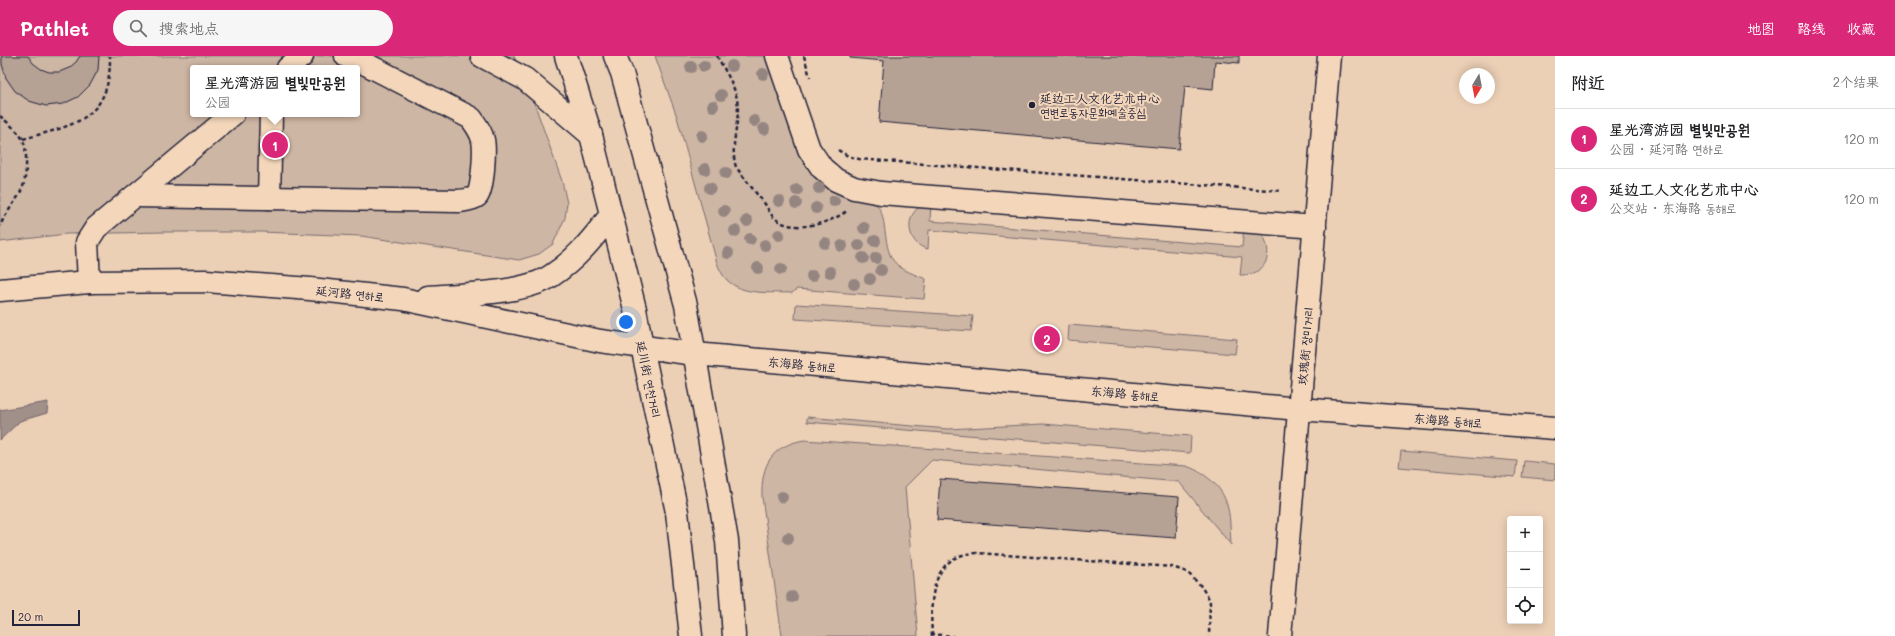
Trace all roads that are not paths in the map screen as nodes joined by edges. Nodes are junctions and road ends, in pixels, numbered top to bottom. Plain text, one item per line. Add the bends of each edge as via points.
1 (302, 56) edge
2 (346, 56) edge
3 (482, 56) edge
4 (566, 56) edge
5 (777, 56) edge
6 (1329, 56) edge
7 (621, 62) edge
8 (292, 65) edge
9 (229, 117) edge
10 (271, 117) edge
11 (591, 135) junction
12 (135, 196) junction
13 (269, 198) junction
14 (611, 214) junction
15 (1315, 227) junction
16 (89, 282) junction
17 (0, 290) edge
18 (403, 298) junction
19 (642, 347) junction
20 (695, 354) junction
21 (1299, 409) junction
22 (1555, 428) edge
23 (691, 636) edge
24 (734, 636) edge
25 (1280, 636) edge

1 - 8 main road
2 - 13 main road via 471,118 479,128 483,141 482,183 478,195 472,199 459,201
3 - 11 main road via 525,79
4 - 11 main road, 延川街 연천거리
5 - 15 main road via 809,149 822,168 836,180 854,188 881,193
6 - 15 main road, 玫瑰街 장미거리
7 - 20 main road via 686,304
9 - 12 main road
10 - 13 main road
11 - 14 main road, 延川街 연천거리
12 - 13 main road
12 - 16 main road via 96,228 87,242
14 - 18 main road via 586,247 551,277 499,291
14 - 19 main road, 延川街 연천거리
15 - 21 main road, 玫瑰街 장미거리
16 - 17 main road, 延河路 연하로
16 - 18 main road, 延河路 연하로 via 206,281
18 - 19 main road, 延河路 연하로 via 600,341
19 - 20 main road, 延河路 연하로
19 - 23 main road, 延川街 연천거리 via 677,512
20 - 21 main road, 东海路 동해로
20 - 24 main road via 726,540
21 - 22 main road, 东海路 동해로
21 - 25 main road, 玫瑰街 장미거리

